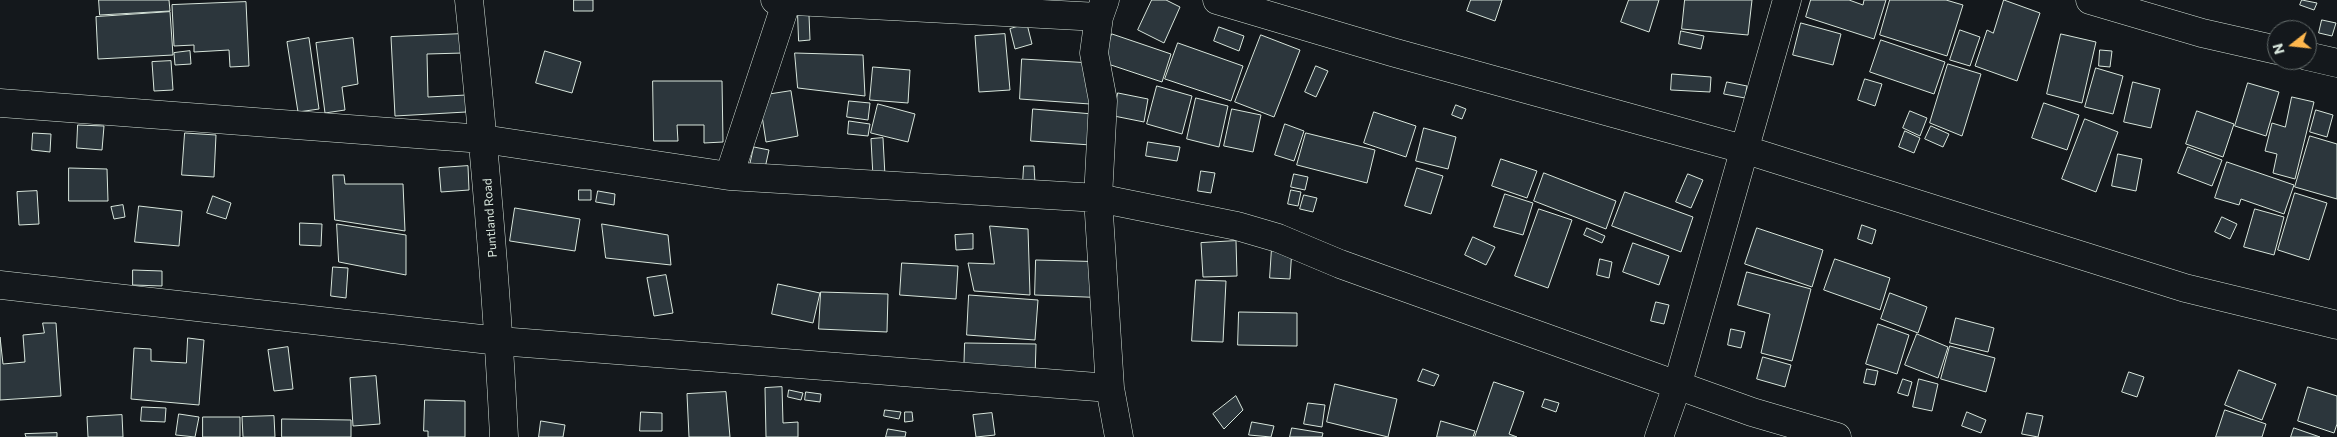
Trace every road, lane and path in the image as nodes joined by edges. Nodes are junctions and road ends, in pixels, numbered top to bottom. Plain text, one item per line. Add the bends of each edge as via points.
1 (469, 0) edge
2 (1217, 0) edge
3 (1787, 0) edge
4 (2090, 0) edge
5 (783, 1) edge
6 (1102, 9) edge
7 (2267, 48) edge
8 (2317, 58) edge
9 (2337, 63) edge
10 (0, 103) edge
11 (483, 139) junction
12 (1743, 149) junction
13 (729, 176) junction
14 (1098, 198) junction
15 (0, 285) edge
16 (2337, 325) edge
17 (499, 341) junction
18 (1678, 384) junction
19 (1110, 388) junction
20 (504, 437) edge
21 (1119, 437) edge
22 (1659, 437) edge
23 (1837, 437) edge

1 - 11 street, Puntland Road
2 - 12 street
3 - 12 street
4 - 7 street via 2202,33
5 - 6 street
5 - 13 street
6 - 14 street via 1094,53 1103,101
8 - 9 street
10 - 11 street
11 - 13 street
11 - 17 street, Puntland Road
12 - 16 street via 2185,288
12 - 18 street
13 - 14 street
14 - 18 street via 1237,226 1278,238 1340,264
14 - 19 street
15 - 17 street
17 - 19 street
17 - 20 street, Puntland Road
18 - 22 street
18 - 23 street via 1752,412
19 - 21 street

